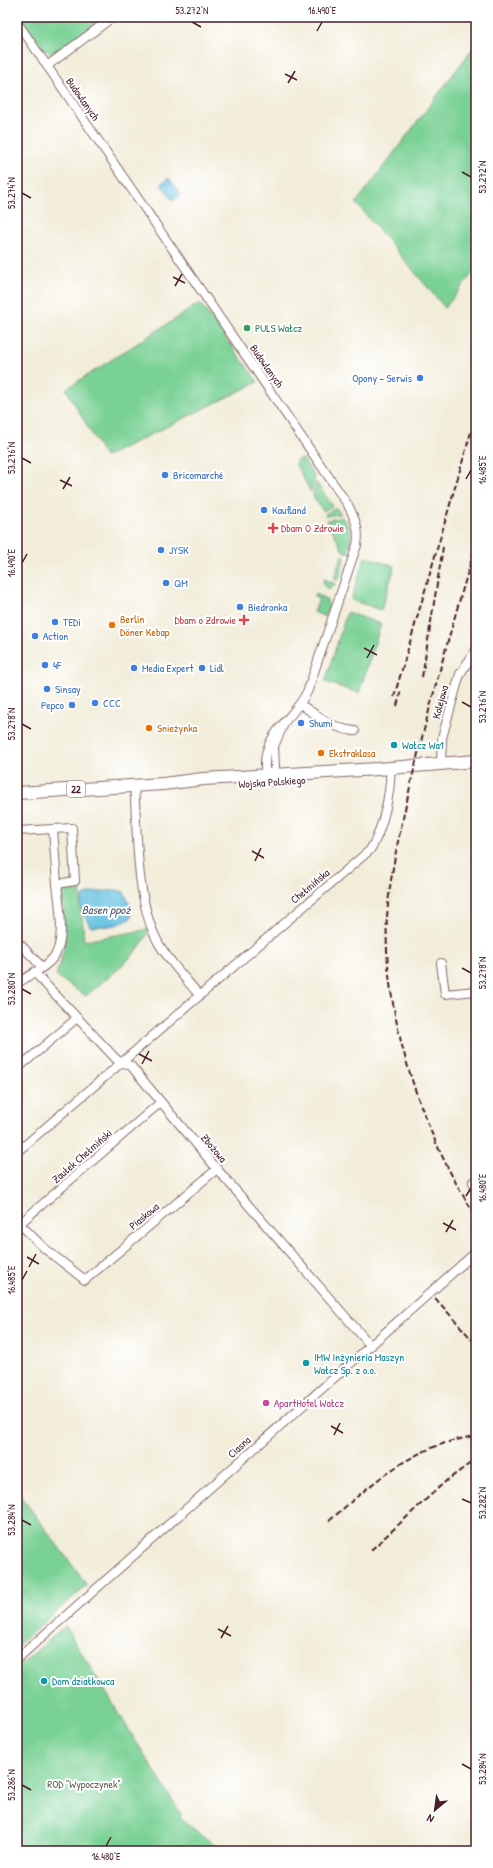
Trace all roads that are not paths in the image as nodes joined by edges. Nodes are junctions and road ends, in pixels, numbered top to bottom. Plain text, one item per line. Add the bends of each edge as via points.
1 (113, 17) edge
2 (17, 22) edge
3 (47, 66) junction
4 (476, 650) edge
5 (300, 704) junction
6 (283, 726) junction
7 (355, 731) dead end
8 (274, 760) junction
9 (476, 762) edge
10 (441, 764) junction
11 (384, 769) junction
12 (296, 774) junction
13 (270, 778) junction
14 (134, 786) junction
15 (17, 793) edge
16 (53, 829) junction
17 (17, 831) edge
18 (57, 884) junction
19 (17, 941) edge
20 (441, 963) dead end
21 (42, 967) junction
22 (34, 972) junction
23 (17, 984) edge
24 (476, 991) edge
25 (199, 995) junction
26 (77, 1018) junction
27 (122, 1062) junction
28 (17, 1069) edge
29 (161, 1102) junction
30 (17, 1152) edge
31 (216, 1168) junction
32 (476, 1180) edge
33 (476, 1190) edge
34 (18, 1223) edge
35 (476, 1252) edge
36 (371, 1346) junction
37 (17, 1659) edge

1 - 3 street
2 - 3 street, Budowlanych
3 - 5 street, Budowlanych via 348,505 357,523 357,545 308,690
4 - 10 street, Kolejowa via 460,674 442,738
5 - 6 street, Budowlanych
5 - 7 street via 330,724
6 - 8 street, Budowlanych via 274,746
6 - 13 street, Budowlanych via 274,735 265,751
8 - 12 street
8 - 13 street, Budowlanych
9 - 10 main road, Wojska Polskiego / 22
10 - 11 main road, Wojska Polskiego / 22
11 - 12 main road, Wojska Polskiego / 22
11 - 13 main road, Wojska Polskiego / 22 via 321,779
11 - 25 street, Chełmińska via 390,783 380,831 370,850
12 - 13 main road, Wojska Polskiego / 22
13 - 14 main road, Wojska Polskiego / 22 via 204,786 166,783
14 - 15 main road, Wojska Polskiego / 22
14 - 25 street via 141,877 152,926 160,944
16 - 17 street
16 - 18 street
16 - 18 street via 72,828 75,881
18 - 21 street via 61,941 52,959
19 - 21 street
20 - 24 street via 445,994
21 - 22 street
22 - 23 street
22 - 26 street, Zbożowa
25 - 27 street, Chełmińska
26 - 27 street, Zbożowa via 117,1060
26 - 28 street
27 - 29 street, Zbożowa via 131,1066
27 - 30 street
29 - 31 street, Zbożowa
29 - 34 street, Zaułek Chełmiński
31 - 34 street, Piaskowa via 85,1280 44,1248
31 - 36 street, Zbożowa
32 - 33 street
35 - 36 street, Ciasna
36 - 37 street, Ciasna

